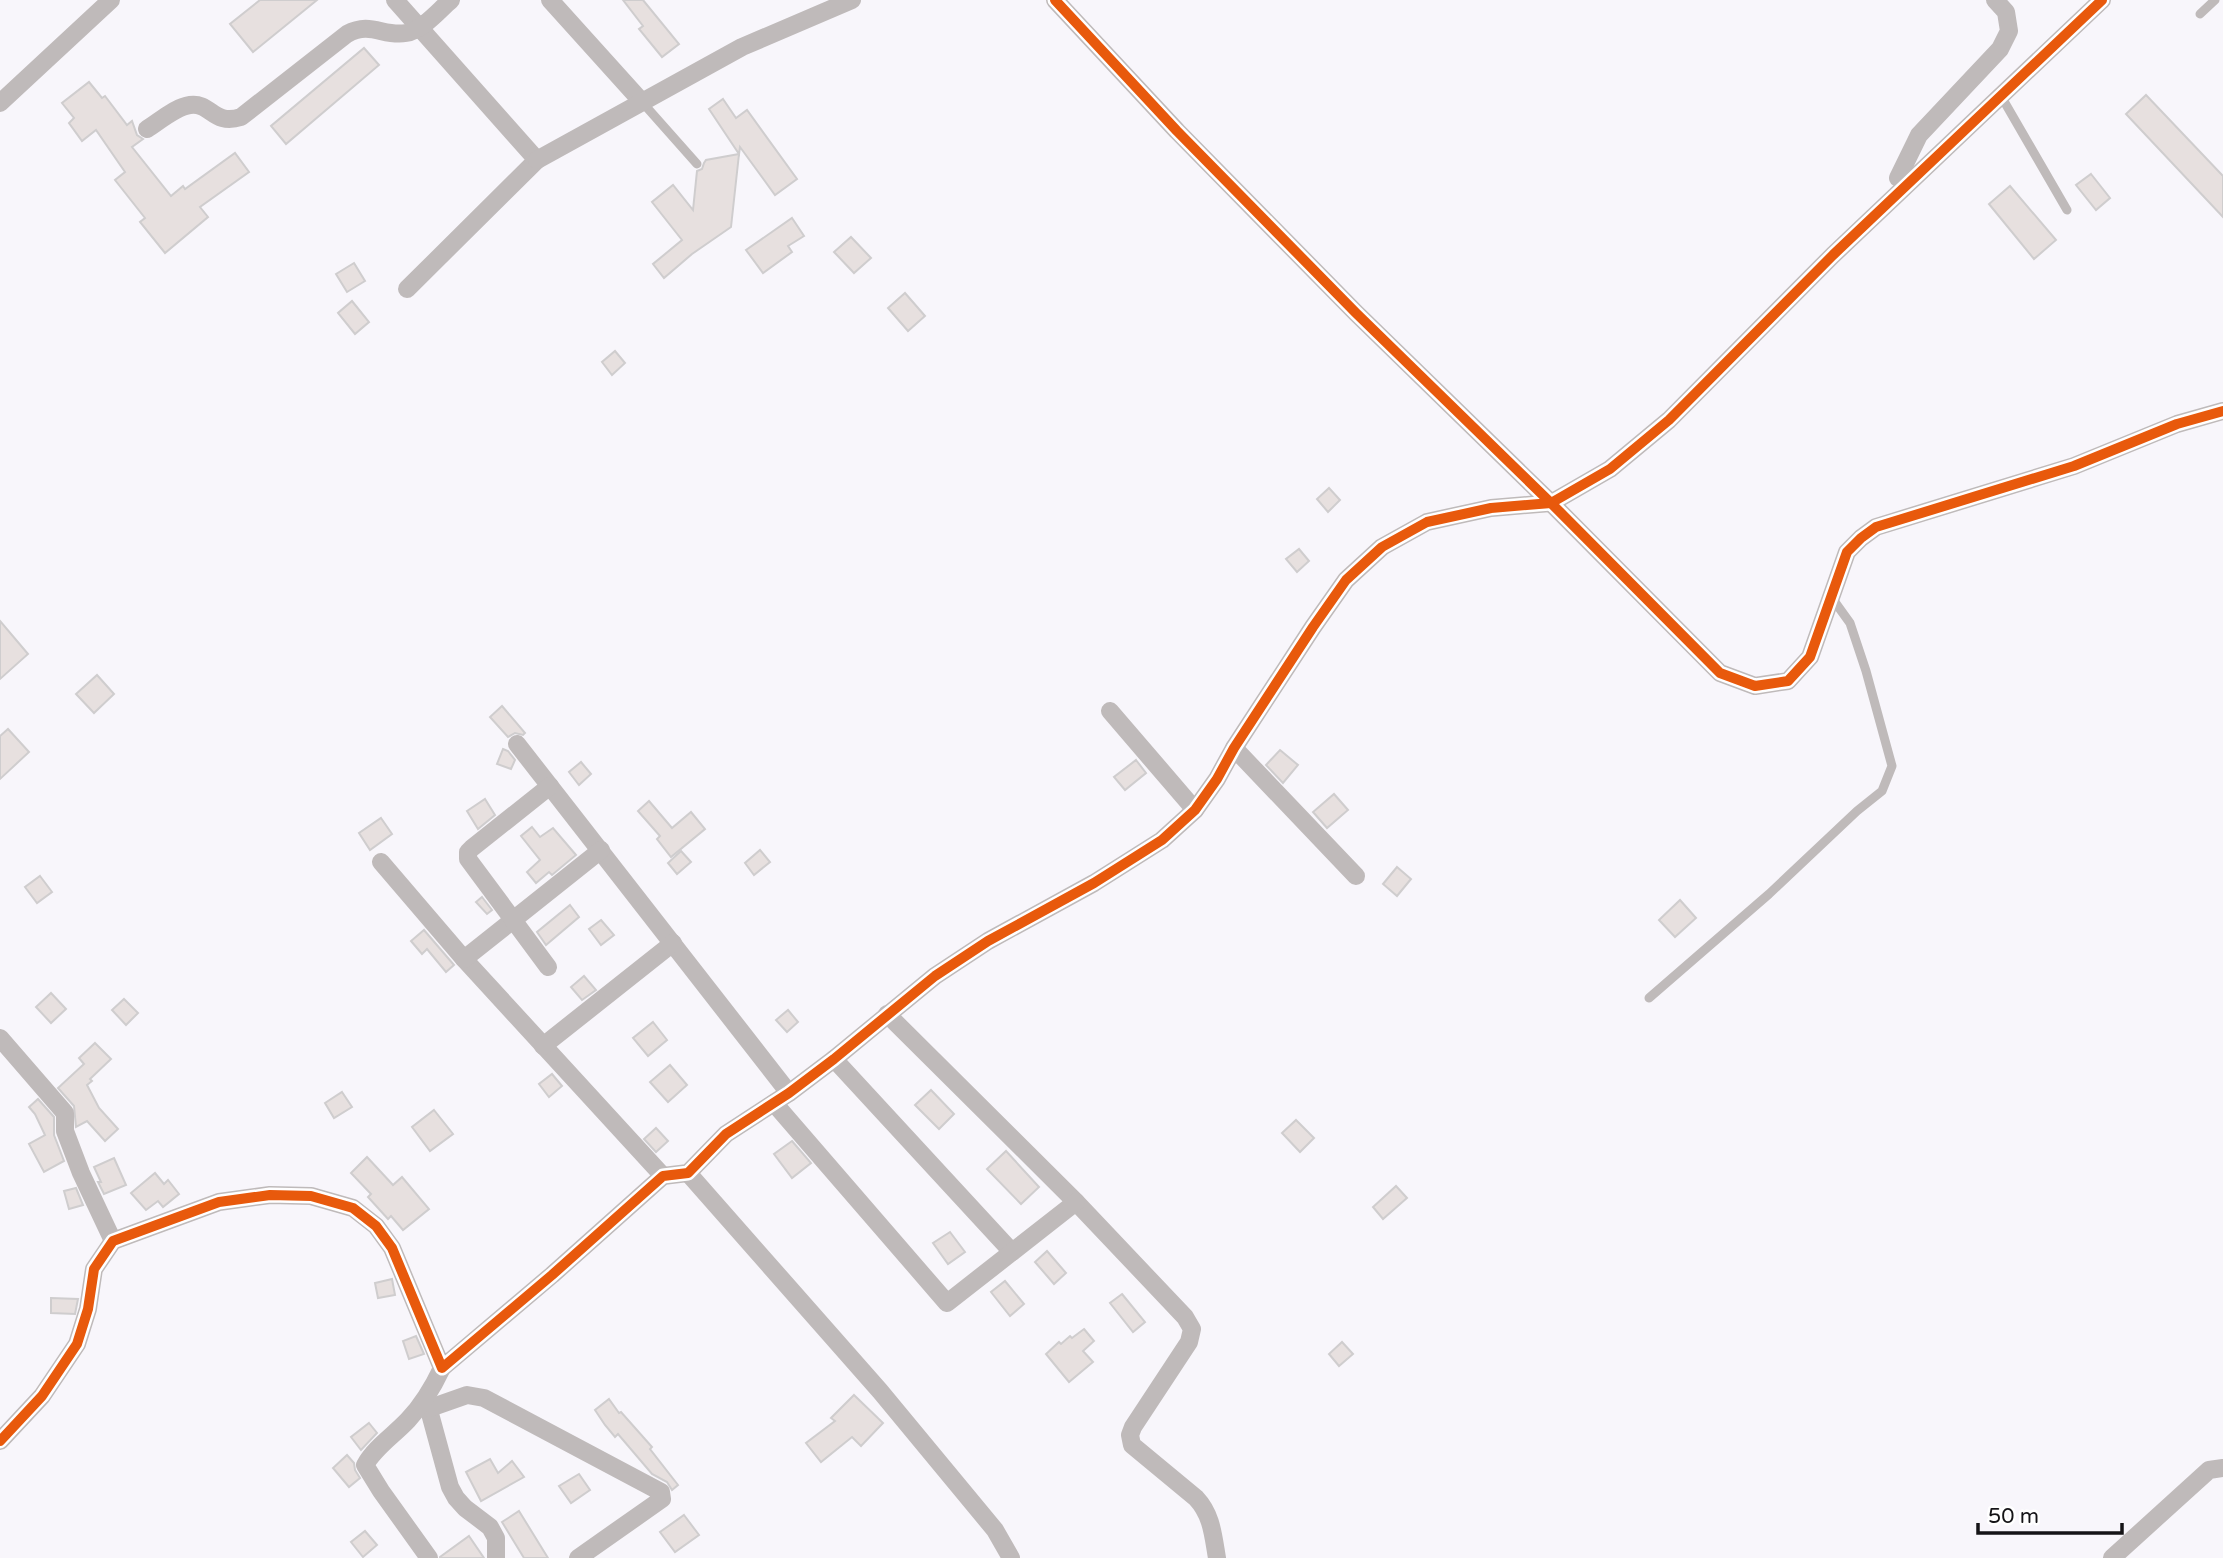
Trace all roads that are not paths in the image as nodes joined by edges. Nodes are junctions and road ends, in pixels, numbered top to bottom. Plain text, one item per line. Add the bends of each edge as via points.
1 (111, 0) edge
2 (395, 0) edge
3 (451, 0) edge
4 (550, 0) edge
5 (852, 0) edge
6 (1055, 0) edge
7 (1995, 0) edge
8 (2102, 0) edge
9 (2215, 0) edge
10 (2200, 14) dead end
11 (419, 27) junction
12 (2001, 96) junction
13 (642, 102) junction
14 (0, 103) edge
15 (147, 129) dead end
16 (537, 160) junction
17 (697, 164) dead end
18 (1898, 178) dead end
19 (2067, 210) dead end
20 (407, 289) dead end
21 (2223, 411) edge
22 (1551, 503) junction
23 (1832, 598) junction
24 (1110, 712) dead end
25 (517, 744) dead end
26 (1234, 748) junction
27 (550, 786) junction
28 (1195, 810) junction
29 (601, 850) junction
30 (382, 862) dead end
31 (1356, 876) dead end
32 (512, 920) junction
33 (673, 943) junction
34 (464, 959) junction
35 (548, 967) dead end
36 (1649, 998) dead end
37 (887, 1014) junction
38 (0, 1038) edge
39 (543, 1046) junction
40 (834, 1059) junction
41 (782, 1098) junction
42 (688, 1173) junction
43 (663, 1176) junction
44 (1076, 1202) junction
45 (113, 1241) junction
46 (1013, 1252) junction
47 (442, 1368) junction
48 (428, 1403) junction
49 (0, 1441) edge
50 (2223, 1468) edge
51 (429, 1558) edge
52 (496, 1558) edge
53 (578, 1558) edge
54 (1011, 1558) edge
55 (1217, 1558) edge
56 (2112, 1558) edge

1 - 14 street
2 - 11 street
3 - 11 street
4 - 13 street
5 - 13 street via 742,47
6 - 22 street via 1271,227
7 - 18 street via 2006,12 2009,31 2000,49 1919,135
8 - 12 street
9 - 10 lane
11 - 15 street via 407,33 356,29 240,117 222,119 191,104
11 - 16 street
12 - 19 lane
12 - 22 street via 1669,420 1610,469
13 - 16 street
13 - 17 lane
16 - 20 street
21 - 23 street via 2074,466 1876,527 1847,552
22 - 23 street via 1720,673 1755,685 1788,681 1810,657
22 - 26 street via 1491,508 1427,522 1382,547 1346,580
23 - 36 lane via 1850,623 1892,766 1882,791
24 - 28 street
25 - 27 street
26 - 28 street
26 - 31 street
27 - 29 street
27 - 32 street via 468,852 468,859
28 - 37 street via 1162,840 988,941
29 - 32 street
29 - 33 street
30 - 34 street
32 - 34 street
32 - 35 street
33 - 39 street
33 - 41 street
34 - 39 street
37 - 40 street
37 - 44 street
38 - 45 street via 65,1113 65,1131
39 - 43 street
40 - 41 street
40 - 46 street
41 - 42 street via 726,1134
41 - 46 street via 947,1303
42 - 43 street
42 - 54 street via 880,1391 995,1530
43 - 47 street
44 - 46 street
44 - 55 street via 1192,1329 1189,1342 1130,1435 1132,1445 1204,1507
45 - 47 street via 219,1202 270,1195 311,1196 353,1208 376,1226 392,1248
45 - 49 street via 94,1269 78,1344 43,1396
47 - 48 street
48 - 51 street via 371,1454 365,1465
48 - 52 street via 450,1487 465,1508 490,1527 496,1538
48 - 53 street via 467,1395 484,1398 661,1492 662,1499
50 - 56 street via 2208,1470

